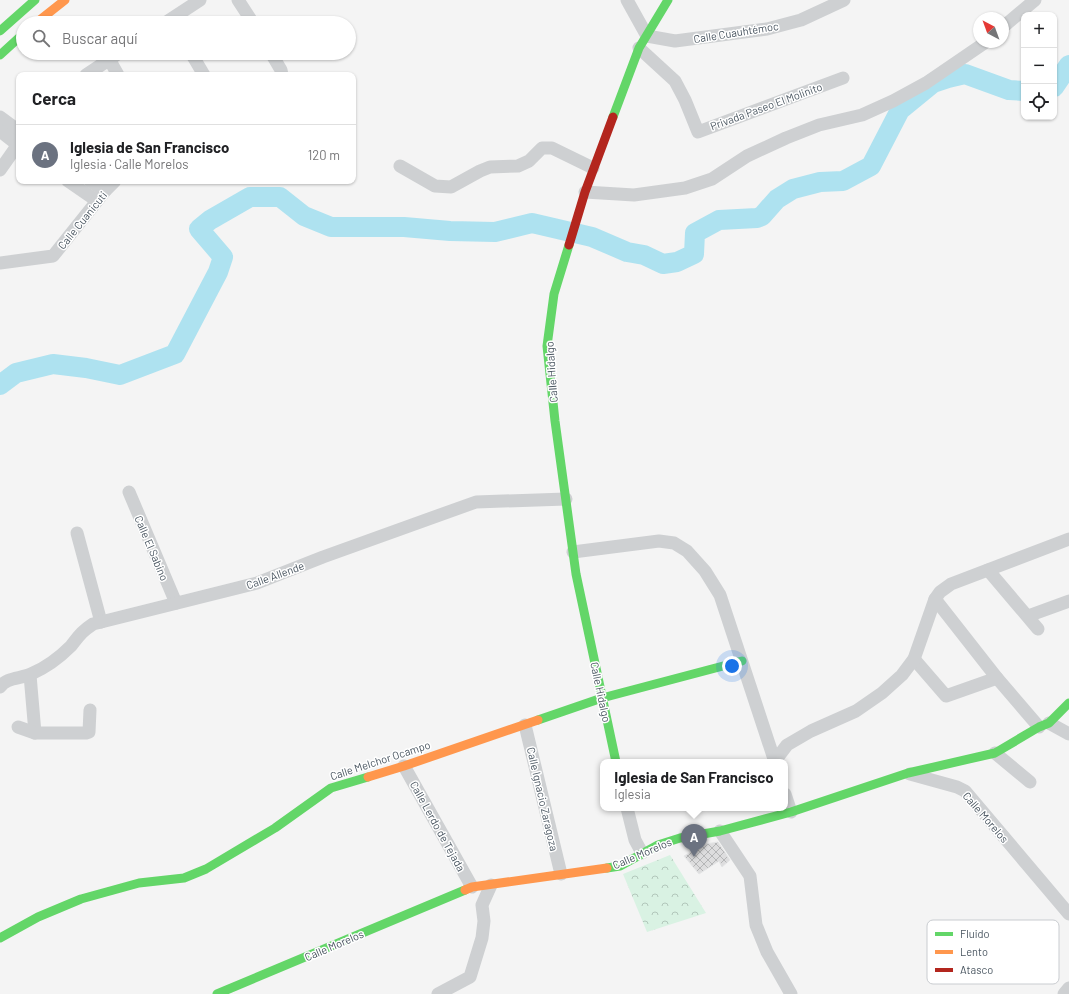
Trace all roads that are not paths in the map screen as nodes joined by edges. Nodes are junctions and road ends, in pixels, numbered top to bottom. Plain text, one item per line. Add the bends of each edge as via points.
1 (35, 0) edge
2 (66, 0) edge
3 (200, 0) edge
4 (238, 0) edge
5 (627, 0) edge
6 (668, 0) edge
7 (844, 0) edge
8 (1035, 0) edge
9 (17, 16) edge
10 (45, 16) edge
11 (177, 16) edge
12 (248, 16) edge
13 (16, 17) edge
14 (1009, 22) edge
15 (0, 31) edge
16 (647, 36) junction
17 (16, 40) edge
18 (639, 48) junction
19 (977, 48) edge
20 (0, 55) edge
21 (108, 60) edge
22 (115, 60) edge
23 (195, 60) edge
24 (275, 60) edge
25 (90, 72) edge
26 (117, 72) edge
27 (202, 72) edge
28 (281, 72) edge
29 (843, 78) dead end
30 (0, 117) edge
31 (16, 129) edge
32 (0, 131) edge
33 (16, 143) edge
34 (16, 149) edge
35 (400, 166) dead end
36 (594, 168) junction
37 (0, 170) edge
38 (75, 184) edge
39 (92, 184) edge
40 (112, 184) edge
41 (584, 193) junction
42 (101, 196) junction
43 (0, 262) edge
44 (129, 492) dead end
45 (566, 499) junction
46 (77, 533) dead end
47 (1069, 539) edge
48 (573, 552) junction
49 (988, 570) junction
50 (935, 599) junction
51 (1069, 601) edge
52 (176, 604) junction
53 (1028, 616) junction
54 (102, 622) junction
55 (1038, 629) dead end
56 (914, 659) junction
57 (742, 661) junction
58 (30, 675) junction
59 (997, 678) junction
60 (0, 688) edge
61 (602, 698) junction
62 (1069, 704) edge
63 (90, 710) dead end
64 (525, 724) junction
65 (1044, 725) junction
66 (18, 727) dead end
67 (35, 733) junction
68 (1069, 734) edge
69 (995, 753) junction
70 (615, 759) edge
71 (774, 759) edge
72 (776, 759) edge
73 (404, 766) junction
74 (908, 773) junction
75 (1030, 782) dead end
76 (788, 803) edge
77 (628, 811) edge
78 (791, 812) junction
79 (720, 831) junction
80 (642, 853) junction
81 (561, 874) junction
82 (491, 885) junction
83 (472, 887) junction
84 (1069, 914) edge
85 (0, 938) edge
86 (1069, 988) edge
87 (216, 994) edge
88 (438, 994) edge
89 (791, 994) edge
90 (1064, 994) edge

1 - 9 street
2 - 10 street
3 - 11 street
4 - 12 street
5 - 16 street
6 - 16 street, Calle Hidalgo
7 - 16 street, Calle Cuauhtémoc via 802,20 767,29 674,41
8 - 14 street
13 - 15 street
16 - 18 street, Calle Hidalgo
17 - 20 street
18 - 29 street, Privada Paseo El Molinito via 675,81 698,132
18 - 36 street, Calle Hidalgo
19 - 41 street via 926,83 893,101 862,115 819,125 786,138 747,156 712,179 685,188 634,195
21 - 25 street
22 - 26 street
23 - 27 street
24 - 28 street
30 - 31 street
32 - 33 street
34 - 37 street
35 - 36 street via 435,186 451,187 490,166 518,166 529,161 542,148 552,148
36 - 41 street, Calle Hidalgo
38 - 42 street
39 - 42 street
40 - 42 street, Calle Cuanicuti
41 - 45 street, Calle Hidalgo via 554,294 547,346
42 - 43 street, Calle Cuanicuti via 53,256
44 - 52 street, Calle El Sabino
45 - 48 street, Calle Hidalgo
45 - 52 street, Calle Allende via 476,502 257,583
46 - 54 street
47 - 49 street
48 - 57 street via 659,541 674,543 687,551 705,571 720,595
48 - 61 street, Calle Hidalgo
49 - 50 street via 951,584
49 - 53 street
50 - 56 street
50 - 59 street
51 - 53 street
52 - 54 street, Calle Allende
53 - 55 street
54 - 58 street, Calle Allende via 93,624 81,632 52,662
56 - 59 street via 946,696
56 - 72 street via 902,675 882,693 856,711 787,745
57 - 61 street, Calle Melchor Ocampo
57 - 71 street
58 - 60 street, Calle Allende via 13,679 2,684
58 - 67 street
59 - 65 street
61 - 64 street, Calle Melchor Ocampo
61 - 70 street, Calle Hidalgo
62 - 65 street
63 - 67 street via 89,732
64 - 73 street, Calle Melchor Ocampo
64 - 81 street, Calle Ignacio Zaragoza
65 - 68 street
65 - 69 street
66 - 67 street
69 - 74 street
69 - 75 street
73 - 83 street, Calle Lerdo de Tejada
73 - 85 street, Calle Melchor Ocampo via 331,788 275,828 192,875 139,883 81,899 38,917
74 - 78 street, Calle Morelos
74 - 84 street, Calle Morelos via 965,791
76 - 78 street
77 - 80 street via 635,840
78 - 79 street, Calle Morelos
79 - 80 street, Calle Morelos via 680,838
79 - 89 street via 750,876 756,924 767,952
80 - 81 street, Calle Morelos via 620,866
81 - 82 street, Calle Morelos
82 - 83 street, Calle Morelos
82 - 88 street via 482,904 482,938 470,977
83 - 87 street, Calle Morelos
86 - 90 street

